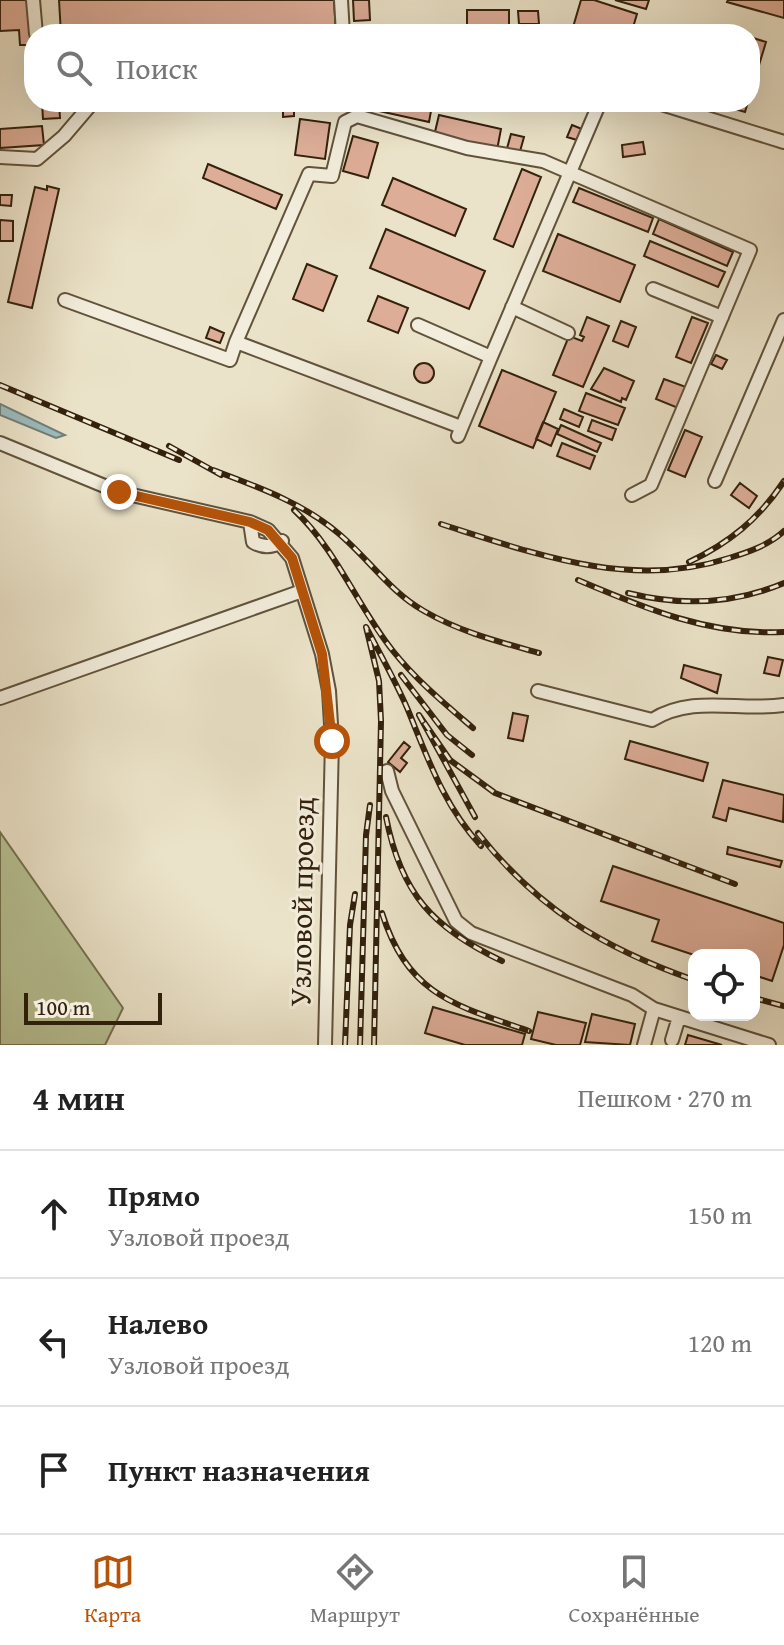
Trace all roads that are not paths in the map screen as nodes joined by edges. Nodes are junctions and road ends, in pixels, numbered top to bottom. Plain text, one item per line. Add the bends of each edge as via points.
1 (33, 0) edge
2 (341, 0) edge
3 (35, 24) edge
4 (342, 24) edge
5 (84, 112) edge
6 (596, 112) edge
7 (687, 112) edge
8 (784, 142) edge
9 (0, 157) edge
10 (570, 172) junction
11 (653, 289) dead end
12 (65, 300) dead end
13 (512, 307) junction
14 (722, 317) junction
15 (784, 320) edge
16 (418, 325) dead end
17 (568, 333) dead end
18 (236, 342) junction
19 (491, 357) junction
20 (0, 443) edge
21 (715, 481) dead end
22 (632, 495) dead end
23 (302, 591) junction
24 (538, 691) dead end
25 (0, 698) edge
26 (784, 705) edge
27 (387, 771) dead end
28 (654, 1009) junction
29 (679, 1017) junction
30 (672, 1040) dead end
31 (325, 1045) edge
32 (644, 1045) edge
33 (769, 1045) edge

1 - 3 street
2 - 4 street
5 - 9 street via 37,159
6 - 10 street
7 - 8 street
10 - 13 street
10 - 14 street via 750,250
10 - 18 street via 357,116 345,122 332,176 309,174
11 - 14 street
12 - 18 street via 230,360
13 - 17 street
13 - 19 street
14 - 22 street via 651,485
15 - 21 street
16 - 19 street
18 - 19 street via 460,432
20 - 23 street, Узловой проезд via 119,492 268,530 292,558
23 - 25 street
23 - 31 street, Узловой проезд via 322,654 332,741
24 - 26 street via 652,720 669,709 709,704
27 - 28 street via 456,921 471,933 632,995
28 - 29 street
28 - 32 street
29 - 30 street
29 - 33 street

